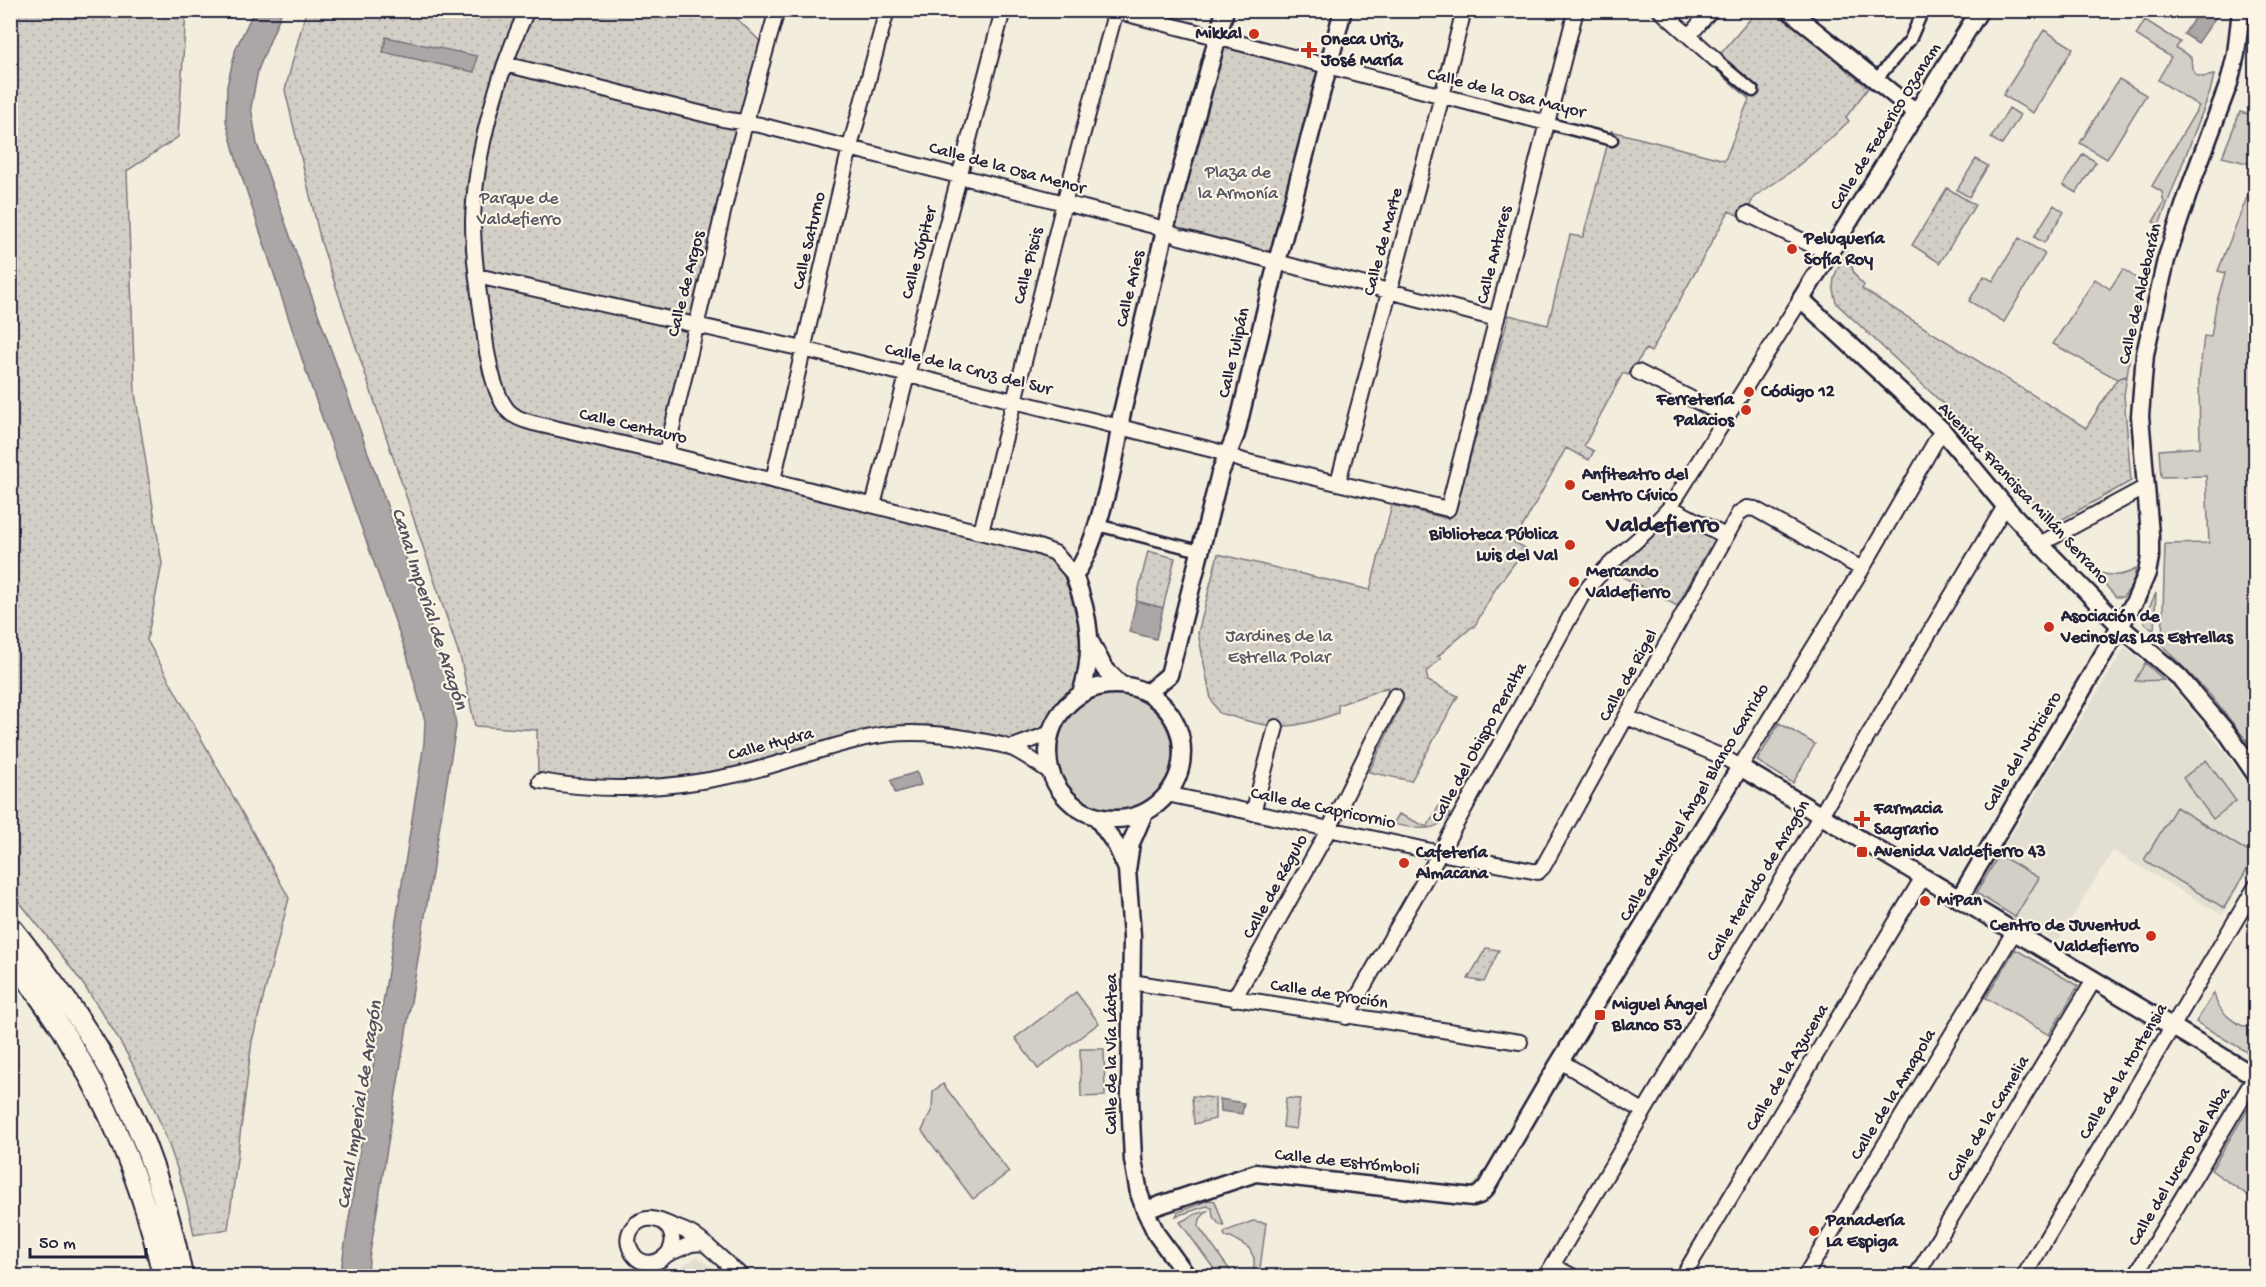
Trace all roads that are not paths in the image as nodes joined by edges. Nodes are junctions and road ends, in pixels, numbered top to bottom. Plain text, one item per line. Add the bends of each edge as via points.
1 (527, 10) edge
2 (777, 10) edge
3 (887, 10) edge
4 (1003, 10) edge
5 (1225, 10) edge
6 (1343, 10) edge
7 (1464, 10) edge
8 (1576, 10) edge
9 (1660, 10) edge
10 (1712, 10) edge
11 (1789, 10) edge
12 (1923, 10) edge
13 (1980, 10) edge
14 (2241, 10) edge
15 (1115, 11) edge
16 (1689, 36) junction
17 (1218, 38) junction
18 (1716, 60) joint
19 (506, 64) junction
20 (1328, 67) junction
21 (1880, 75) dead end
22 (1753, 92) dead end
23 (1443, 96) junction
24 (1919, 111) junction
25 (746, 122) junction
26 (1547, 123) junction
27 (1612, 140) dead end
28 (850, 147) junction
29 (959, 175) junction
30 (1064, 203) junction
31 (1747, 214) dead end
32 (1165, 230) junction
33 (1830, 254) junction
34 (1277, 262) junction
35 (477, 276) junction
36 (1389, 291) junction
37 (1801, 299) junction
38 (1497, 319) junction
39 (695, 325) junction
40 (803, 349) junction
41 (1638, 372) dead end
42 (907, 374) junction
43 (1014, 400) junction
44 (1726, 416) junction
45 (1120, 426) junction
46 (1942, 430) junction
47 (666, 454) junction
48 (1227, 455) junction
49 (773, 480) junction
50 (1338, 482) junction
51 (2146, 488) junction
52 (873, 505) junction
53 (2005, 506) junction
54 (1670, 507) junction
55 (1448, 509) joint
56 (1097, 525) junction
57 (981, 532) junction
58 (1725, 536) junction
59 (2040, 544) junction
60 (1200, 551) junction
61 (1862, 568) junction
62 (1074, 575) junction
63 (2120, 626) junction
64 (1090, 643) junction
65 (1121, 685) junction
66 (1147, 693) junction
67 (1081, 694) junction
68 (1395, 696) dead end
69 (1627, 717) junction
70 (1276, 727) dead end
71 (1051, 733) junction
72 (1010, 748) junction
73 (1740, 767) junction
74 (1050, 772) junction
75 (2256, 776) edge
76 (540, 781) dead end
77 (1167, 794) junction
78 (1144, 813) junction
79 (1253, 813) junction
80 (1820, 815) junction
81 (1097, 818) junction
82 (1329, 829) junction
83 (1440, 853) junction
84 (1127, 870) junction
85 (1541, 870) joint
86 (1923, 877) junction
87 (2256, 886) edge
88 (1959, 899) junction
89 (10, 926) edge
90 (2014, 932) junction
91 (10, 957) edge
92 (2094, 980) junction
93 (1131, 982) junction
94 (1234, 999) junction
95 (1346, 1017) junction
96 (2172, 1026) junction
97 (1520, 1042) dead end
98 (1560, 1061) junction
99 (2255, 1076) edge
100 (1643, 1111) junction
101 (1479, 1196) joint
102 (1144, 1210) junction
103 (663, 1222) junction
104 (704, 1243) junction
105 (668, 1254) junction
106 (1549, 1271) edge
107 (163, 1276) edge
108 (182, 1276) edge
109 (742, 1276) edge
110 (1187, 1276) edge
111 (1572, 1276) edge
112 (1683, 1276) edge
113 (1805, 1276) edge
114 (1916, 1276) edge
115 (2024, 1276) edge
116 (2135, 1276) edge

1 - 19 street, Calle Centauro
2 - 25 street, Calle de Argos
3 - 28 street, Calle Saturno
4 - 29 street, Calle Júpiter
5 - 17 street, Calle Aries
6 - 20 street, Calle Tulipán
7 - 23 street, Calle de Marte
8 - 26 street, Calle Antares
9 - 16 street
10 - 16 street
11 - 24 street
12 - 21 street via 1910,40
13 - 24 street, Calle de Federico Ozanam
14 - 51 street, Calle de Aldebarán via 2229,83 2173,239 2145,354 2140,416
15 - 17 street, Calle de la Osa Mayor
15 - 30 street, Calle Piscis
16 - 18 street
17 - 20 street, Calle de la Osa Mayor
17 - 32 street, Calle Aries
18 - 22 street
19 - 25 street, Calle de la Osa Menor
19 - 35 street, Calle Centauro via 484,141 476,192 473,221
20 - 23 street, Calle de la Osa Mayor
20 - 34 street, Calle Tulipán
23 - 26 street, Calle de la Osa Mayor
23 - 36 street, Calle de Marte
24 - 33 street, Calle de Federico Ozanam
25 - 28 street, Calle de la Osa Menor
25 - 39 street, Calle de Argos
26 - 27 street, Calle de la Osa Mayor
26 - 38 street, Calle Antares
28 - 29 street, Calle de la Osa Menor
28 - 40 street, Calle Saturno
29 - 30 street, Calle de la Osa Menor
29 - 42 street, Calle Júpiter
30 - 32 street, Calle de la Osa Menor
30 - 43 street, Calle Piscis
31 - 33 street
32 - 34 street, Calle de la Osa Menor
32 - 45 street, Calle Aries
33 - 37 street, Calle de Federico Ozanam
34 - 36 street, Calle de la Osa Menor
34 - 48 street, Calle Tulipán via 1236,434
35 - 39 street, Calle de la Cruz del Sur
35 - 47 street, Calle Centauro via 486,344 498,390 514,416
36 - 38 street, Calle de la Osa Menor
36 - 50 street, Calle de Marte
37 - 44 street, Calle de Federico Ozanam
37 - 46 street, Avenida Francisca Millán Serrano
38 - 55 street, Calle Antares
39 - 40 street, Calle de la Cruz del Sur
39 - 47 street, Calle de Argos
40 - 42 street, Calle de la Cruz del Sur
40 - 49 street, Calle Saturno
41 - 44 street
42 - 43 street, Calle de la Cruz del Sur
42 - 52 street, Calle Júpiter
43 - 45 street, Calle de la Cruz del Sur
43 - 57 street, Calle Piscis
44 - 54 street, Calle de Federico Ozanam
45 - 48 street, Calle de la Cruz del Sur
45 - 56 street, Calle Aries
46 - 53 street, Avenida Francisca Millán Serrano
46 - 61 street, Calle de Miguel Ángel Blanco Garrido
47 - 49 street, Calle Centauro
48 - 50 street, Calle de la Cruz del Sur
48 - 60 street, Calle Tulipán
49 - 52 street, Calle Centauro
50 - 55 street, Calle de la Cruz del Sur
51 - 59 street
51 - 63 street, Calle de Aldebarán via 2150,558 2141,589
52 - 57 street, Calle Centauro
53 - 59 street, Avenida Francisca Millán Serrano
53 - 80 street, Calle Heraldo de Aragón
54 - 58 street
54 - 83 street, Calle del Obispo Peralta via 1581,597
56 - 60 street
56 - 62 street, Calle Aries via 1090,550
57 - 62 street, Calle Centauro via 1046,549 1066,563
58 - 61 street, Calle de Rigel via 1739,513 1755,509
58 - 69 street, Calle de Rigel
59 - 63 street, Avenida Francisca Millán Serrano
60 - 66 street, Calle Tulipán via 1169,675
61 - 73 street, Calle de Miguel Ángel Blanco Garrido
62 - 64 street, Calle Centauro
63 - 75 street, Avenida Francisca Millán Serrano via 2202,702
63 - 88 street, Calle del Noticiero
64 - 65 street, Calle Centauro via 1104,668
64 - 67 street, Calle Centauro via 1089,669
65 - 66 street
65 - 67 street
66 - 77 street via 1174,721 1182,746 1179,771
67 - 71 street via 1062,711
68 - 82 street, Calle de Régulo
69 - 73 street
69 - 85 street, Calle de Rigel
70 - 79 street
71 - 72 street
71 - 74 street
72 - 74 street, Calle Hydra
72 - 76 street, Calle Hydra via 944,735 897,733 686,784 647,789
73 - 80 street
73 - 98 street, Calle de Miguel Ángel Blanco Garrido
74 - 81 street via 1063,796
77 - 78 street
77 - 79 street, Calle de Capricornio
78 - 81 street via 1121,819
78 - 84 street, Calle de la Vía Láctea via 1131,843
79 - 82 street, Calle de Capricornio
80 - 86 street
80 - 100 street, Calle Heraldo de Aragón
81 - 84 street, Calle de la Vía Láctea
82 - 83 street, Calle de Capricornio
82 - 94 street, Calle de Régulo
83 - 85 street, Calle de Capricornio via 1533,872
83 - 95 street, Calle del Obispo Peralta
84 - 93 street, Calle de la Vía Láctea
86 - 88 street
86 - 112 street, Calle de la Azucena
87 - 96 street, Calle de la Hortensia
88 - 90 street
89 - 108 main road via 75,1014 118,1086 158,1180
90 - 92 street
90 - 113 street, Calle de la Amapola
91 - 107 main road via 78,1054 111,1117 146,1208
92 - 96 street
92 - 114 street, Calle de la Camelia
93 - 94 street, Calle de Proción
93 - 102 street, Calle de la Vía Láctea via 1133,1160
94 - 95 street, Calle de Proción
95 - 97 street, Calle de Proción
96 - 99 street
96 - 115 street, Calle de la Hortensia
98 - 100 street
98 - 101 street, Calle de Miguel Ángel Blanco Garrido
99 - 116 street, Calle del Lucero del Alba
100 - 106 street, Calle Heraldo de Aragón
101 - 102 street, Calle de Estrómboli via 1256,1173
102 - 110 street, Calle de la Vía Láctea
103 - 104 street via 695,1235
103 - 105 street via 673,1241
103 - 105 street via 641,1220 631,1230 628,1244 642,1262 658,1262
104 - 105 street
104 - 109 street
106 - 111 street

